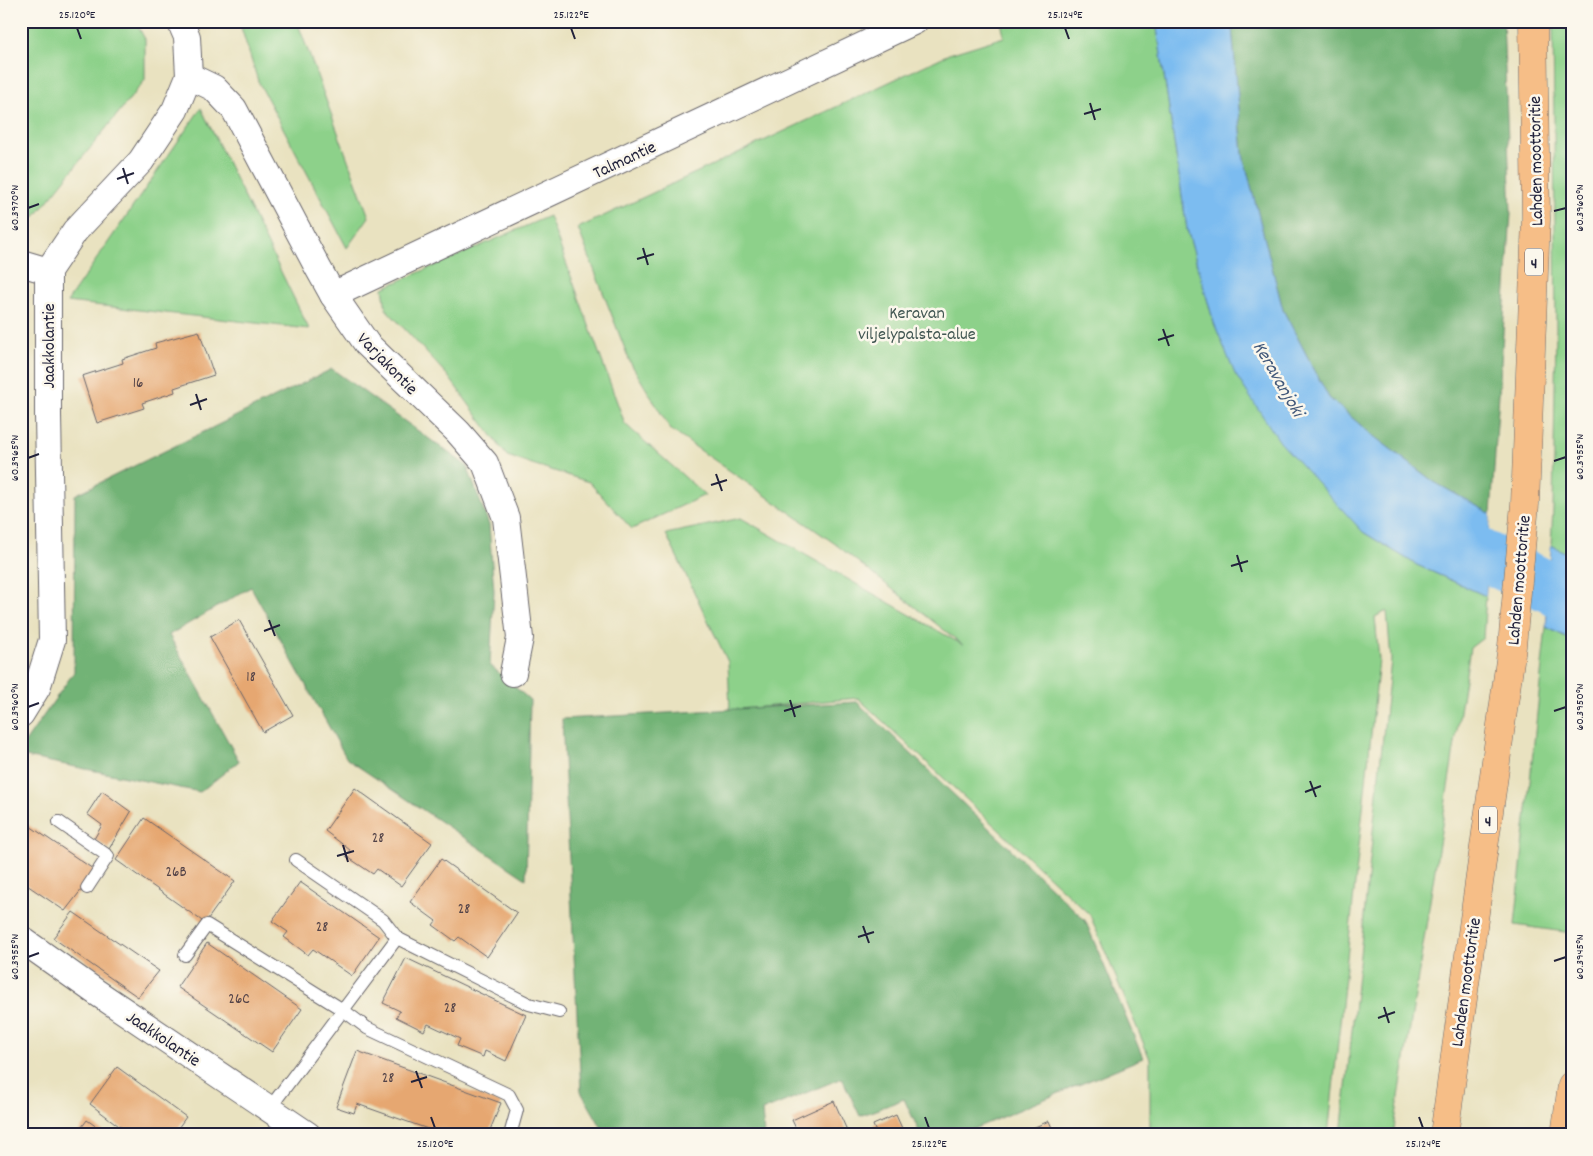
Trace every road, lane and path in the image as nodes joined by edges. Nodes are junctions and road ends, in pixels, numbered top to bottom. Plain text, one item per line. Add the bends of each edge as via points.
1 (180, 21) edge
2 (915, 21) edge
3 (1533, 21) edge
4 (189, 76) junction
5 (21, 263) edge
6 (48, 271) junction
7 (333, 295) junction
8 (513, 672) dead end
9 (21, 714) edge
10 (59, 822) dead end
11 (296, 860) dead end
12 (87, 888) dead end
13 (397, 938) junction
14 (21, 939) edge
15 (185, 955) dead end
16 (343, 1010) junction
17 (560, 1012) dead end
18 (1572, 1085) edge
19 (269, 1109) junction
20 (308, 1135) edge
21 (510, 1135) edge
22 (1444, 1135) edge
23 (1565, 1135) edge

1 - 4 street via 187,37
2 - 7 street, Talmantie
3 - 22 highway, Lahden moottoritie / 4 via 1536,219 1524,504 1512,646
4 - 6 street via 175,110 141,161 75,231
4 - 7 street, Varjakontie via 214,88 234,109
5 - 6 street
6 - 9 street, Jaakkolantie via 52,640 37,688
7 - 8 street, Varjakontie via 367,344 458,432 485,463 506,518 520,638
10 - 12 lane via 108,856
11 - 13 lane via 383,920
13 - 16 lane
13 - 17 lane via 529,1004
14 - 19 street, Jaakkolantie
15 - 16 lane via 207,925
16 - 19 lane
16 - 21 lane via 367,1028 509,1095 517,1110
18 - 23 highway
19 - 20 street, Jaakkolantie

